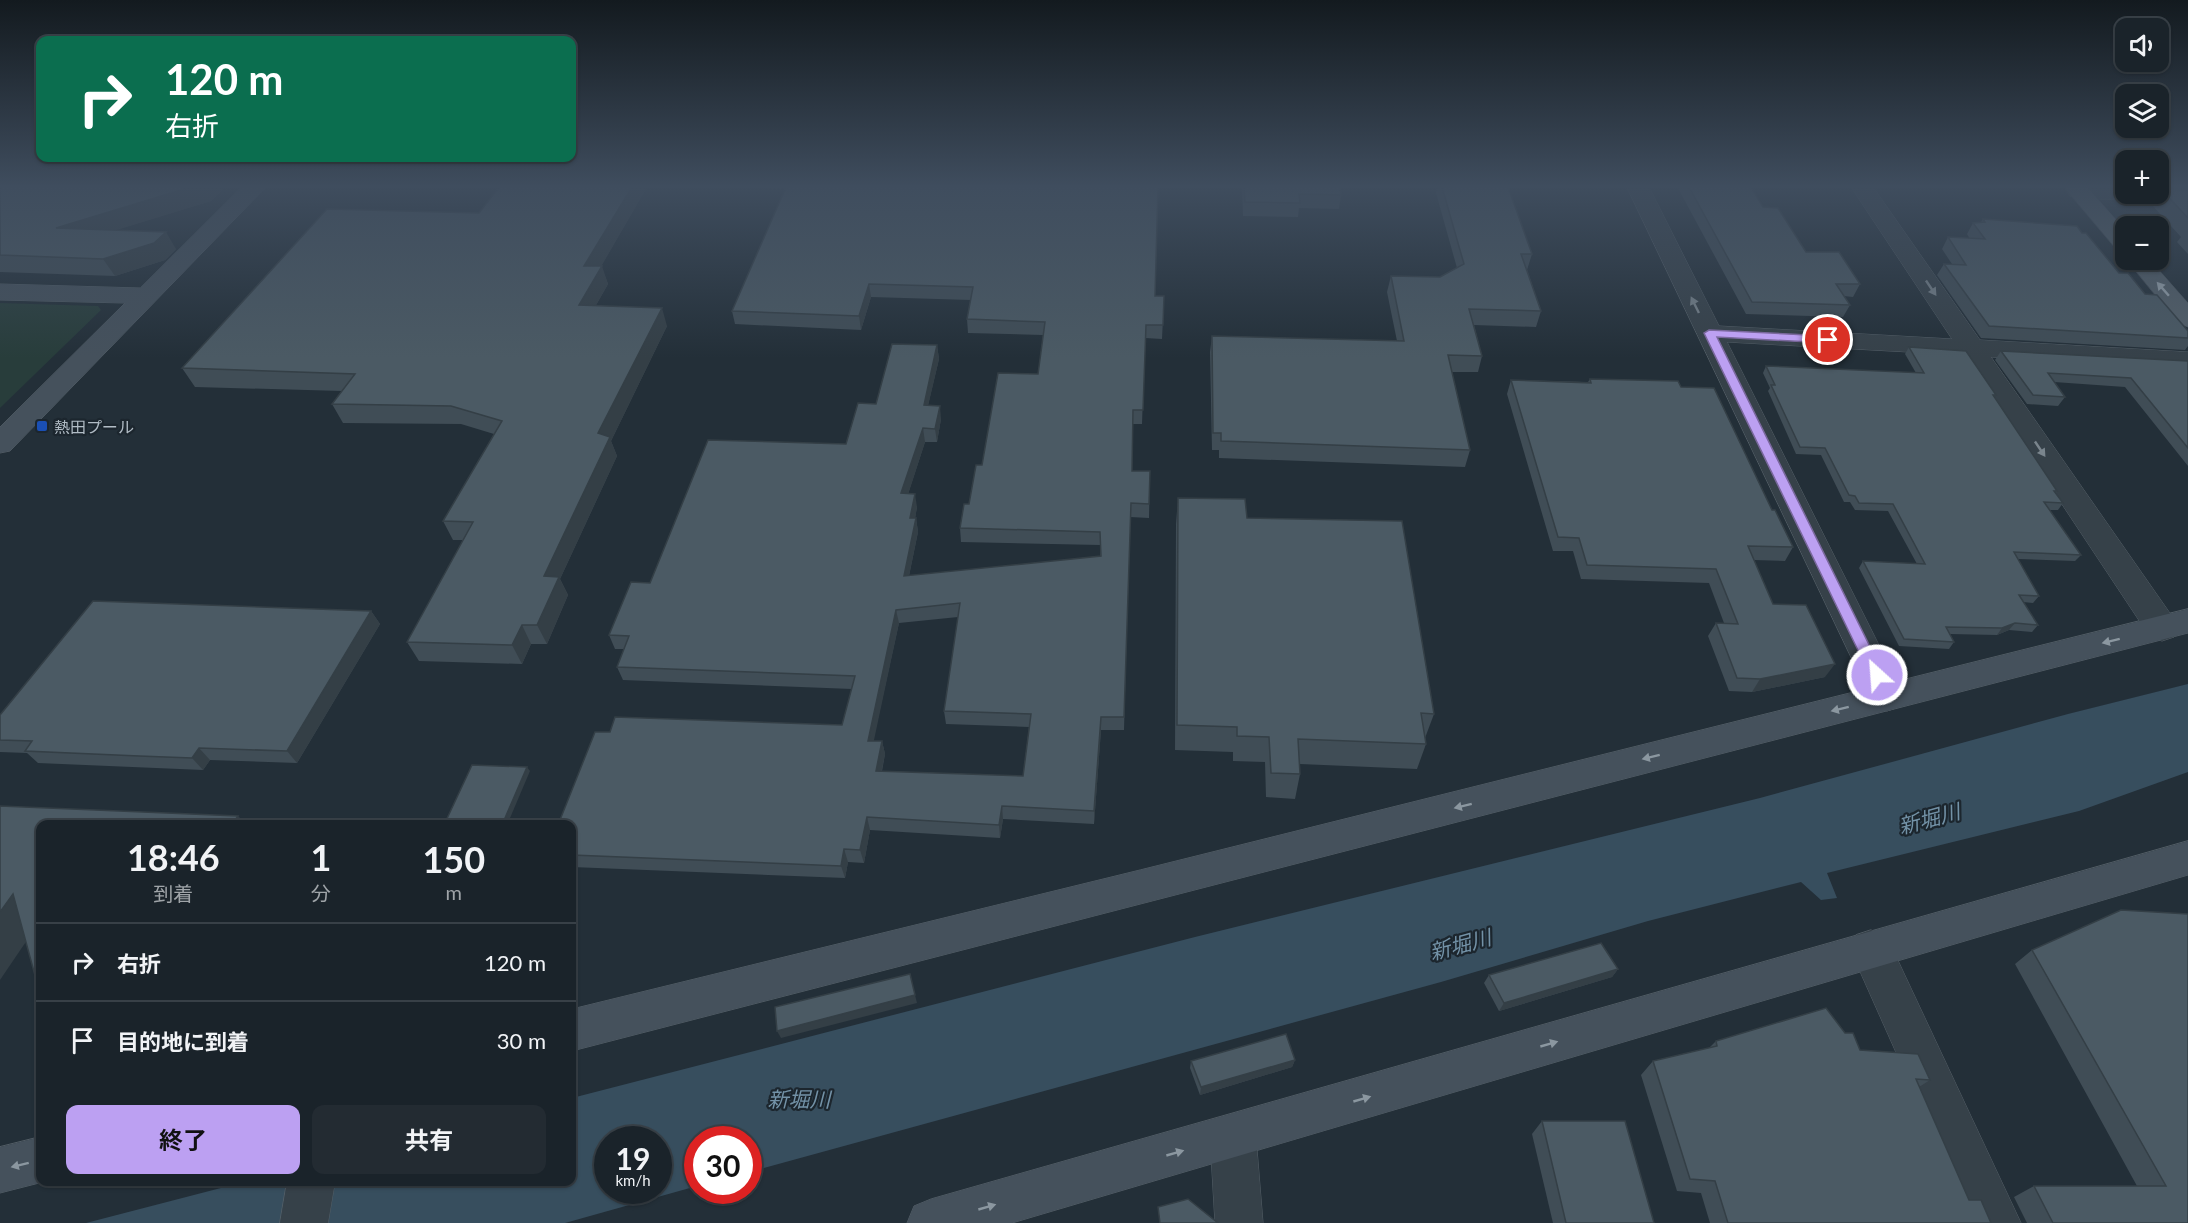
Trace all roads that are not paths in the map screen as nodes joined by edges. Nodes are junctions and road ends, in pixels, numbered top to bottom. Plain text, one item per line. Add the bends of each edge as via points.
1 (199, 244) edge
2 (1666, 244) edge
3 (1901, 244) edge
4 (2169, 263) edge
5 (2146, 270) edge
6 (2188, 285) edge
7 (0, 292) edge
8 (148, 296) junction
9 (2188, 319) edge
10 (1709, 333) junction
11 (1971, 348) junction
12 (2188, 360) edge
13 (0, 444) edge
14 (2175, 625) edge
15 (1887, 697) junction
16 (2188, 858) edge
17 (1871, 949) junction
18 (576, 1029) edge
19 (1233, 1137) junction
20 (36, 1161) edge
21 (0, 1170) edge
22 (310, 1186) edge
23 (304, 1223) edge
24 (931, 1223) edge
25 (1239, 1223) edge
26 (1997, 1223) edge

1 - 8 street
10 -> 2 street
3 -> 11 street
4 - 6 main road
9 -> 5 main road
7 - 8 street
8 - 13 street
10 - 11 street
10 - 15 street
11 - 12 street
11 -> 14 street
14 -> 15 street
15 -> 18 street
16 - 17 street
19 -> 17 street
17 - 26 street
24 -> 19 street
19 - 25 street
20 -> 21 street
22 - 23 street

